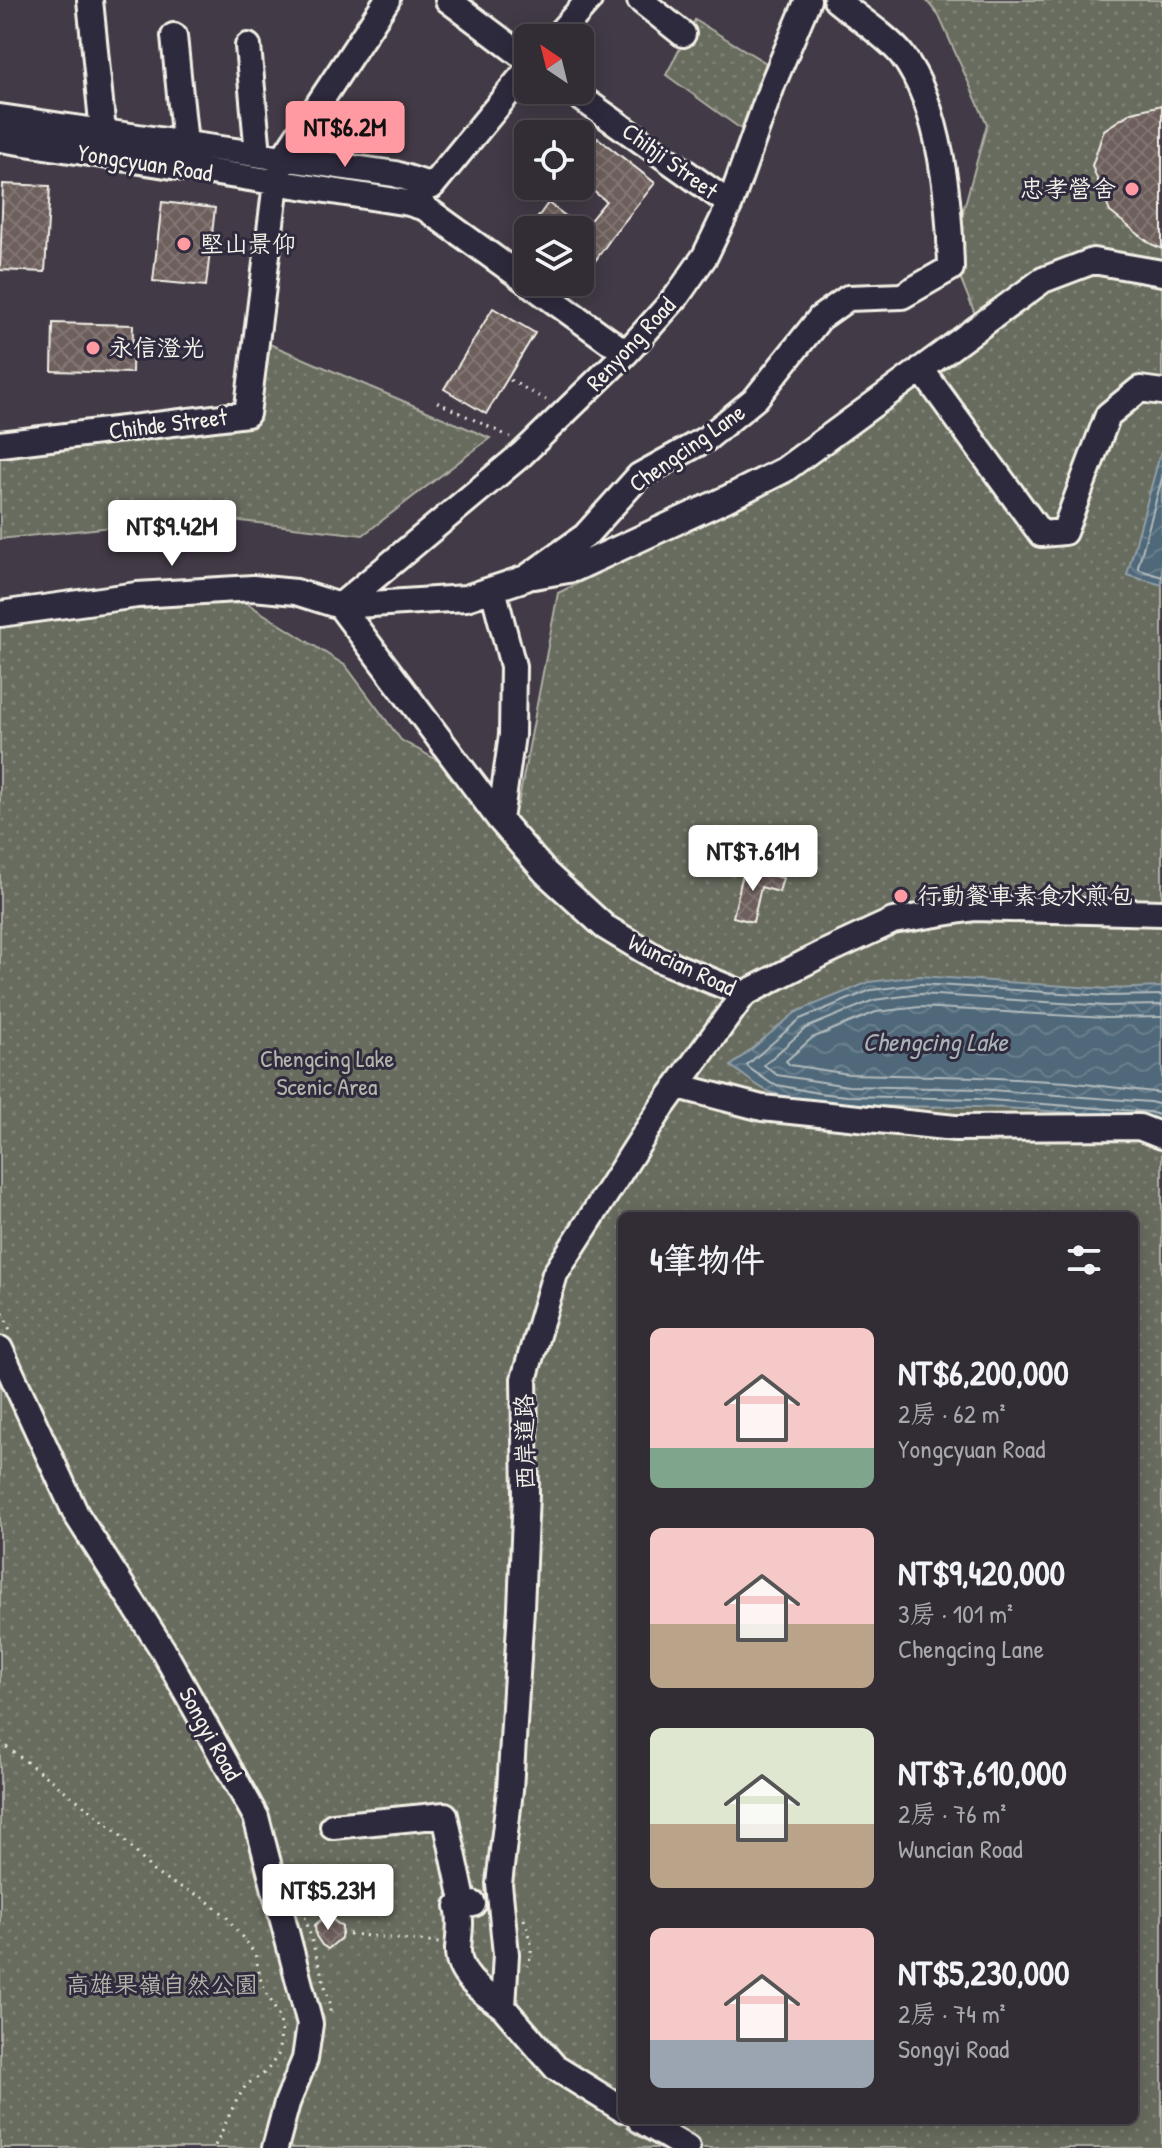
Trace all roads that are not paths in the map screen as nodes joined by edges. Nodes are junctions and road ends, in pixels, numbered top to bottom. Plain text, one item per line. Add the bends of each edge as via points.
1 (90, 0) edge
2 (387, 0) edge
3 (448, 0) edge
4 (589, 0) edge
5 (640, 0) edge
6 (808, 0) edge
7 (836, 0) edge
8 (568, 24) edge
9 (683, 34) dead end
10 (174, 36) dead end
11 (248, 46) dead end
12 (514, 50) edge
13 (514, 86) edge
14 (590, 104) edge
15 (0, 117) edge
16 (103, 132) junction
17 (0, 139) edge
18 (185, 144) junction
19 (258, 154) junction
20 (104, 156) junction
21 (283, 158) junction
22 (276, 183) junction
23 (730, 204) junction
24 (1162, 273) edge
25 (626, 353) junction
26 (921, 369) junction
27 (1162, 392) edge
28 (0, 444) edge
29 (526, 578) junction
30 (493, 589) junction
31 (340, 606) junction
32 (0, 614) edge
33 (500, 820) junction
34 (1162, 913) edge
35 (744, 994) junction
36 (678, 1086) junction
37 (1162, 1136) edge
38 (0, 1349) edge
39 (333, 1826) dead end
40 (500, 1902) junction
41 (464, 1905) junction
42 (503, 2007) junction
43 (618, 2107) edge
44 (647, 2124) edge
45 (275, 2148) edge
46 (687, 2148) edge

1 - 16 street
2 - 21 street
3 - 12 street
4 - 8 street
5 - 9 street
6 - 23 street, Renyong Road
7 - 29 street, Chengcing Lane via 900,52 917,76 936,130 951,229 951,268 902,296 848,298 820,318 756,398 706,439 639,476 585,536
10 - 18 street
11 - 19 street
13 - 21 street via 432,186 395,174
14 - 23 street, Chihji Street
15 - 16 street
16 - 18 street
16 - 20 street
17 - 20 street, Yongcyuan Road
18 - 19 street
19 - 21 street
20 - 22 street, Yongcyuan Road
21 - 22 street
22 - 25 street, Yongcyuan Road via 425,208
22 - 28 street, Chihde Street via 247,414
23 - 25 street, Renyong Road via 705,256
24 - 26 street, Chengcing Lane via 1093,261 1043,280
25 - 31 street, Renyong Road via 522,454
26 - 27 street via 1041,534 1064,532 1108,415 1140,389
26 - 29 street, Chengcing Lane via 784,470 574,569
29 - 30 street, Chengcing Lane
30 - 31 street, Chengcing Lane via 466,598
30 - 33 street via 513,666 512,735
31 - 32 street, Chengcing Lane via 296,592 253,588 137,595
31 - 33 street, Wuncian Road
33 - 35 street, Wuncian Road via 546,873 605,927 658,959
34 - 35 street, Wuncian Road via 975,908 893,921
35 - 36 street, 西岸道路
36 - 37 street via 762,1108 955,1128 1139,1127
36 - 40 street, 西岸道路 via 555,1274 524,1379 526,1494
38 - 45 street, Songyi Road via 76,1514 163,1650 256,1817 310,2024 305,2059
39 - 41 street via 445,1815
40 - 41 street
40 - 42 street, 西岸道路 via 506,1954
41 - 42 street via 458,1906 458,1957 476,1987
42 - 43 street via 556,2068
44 - 46 street

